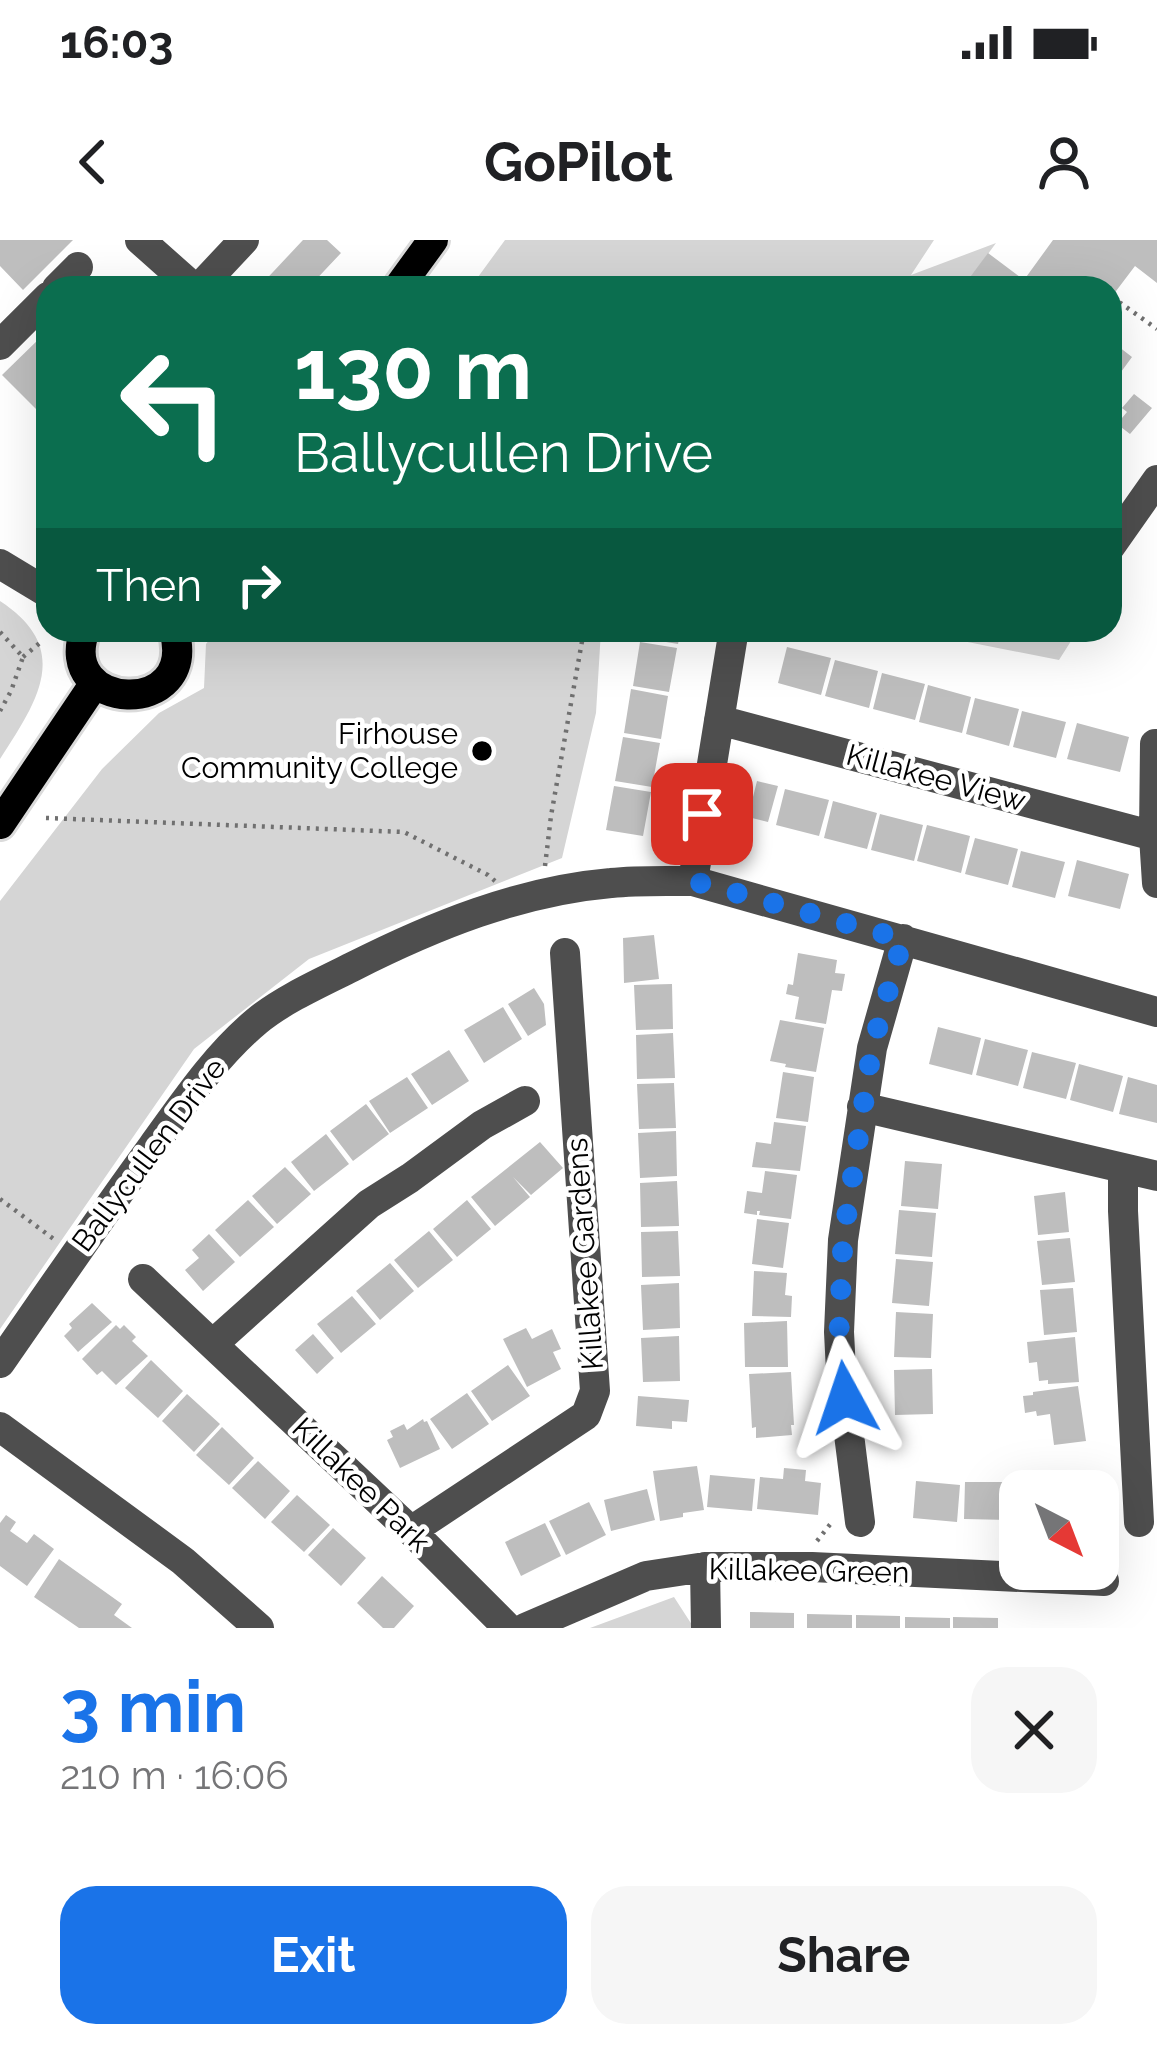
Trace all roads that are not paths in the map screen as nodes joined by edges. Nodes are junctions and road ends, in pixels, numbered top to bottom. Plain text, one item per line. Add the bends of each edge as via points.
1 (140, 240) edge
2 (244, 240) edge
3 (433, 240) edge
4 (183, 276) edge
5 (209, 276) edge
6 (407, 276) edge
7 (36, 316) edge
8 (0, 344) edge
9 (1157, 480) edge
10 (1122, 530) edge
11 (0, 564) edge
12 (36, 586) edge
13 (83, 642) edge
14 (177, 642) edge
15 (732, 642) edge
16 (95, 683) junction
17 (719, 720) junction
18 (1155, 744) edge
19 (0, 824) edge
20 (1154, 836) junction
21 (693, 881) junction
22 (1157, 883) edge
23 (903, 939) junction
24 (565, 952) dead end
25 (1157, 1012) edge
26 (525, 1100) dead end
27 (862, 1107) junction
28 (1123, 1168) junction
29 (1157, 1176) edge
30 (143, 1279) dead end
31 (214, 1343) junction
32 (0, 1364) edge
33 (0, 1427) edge
34 (846, 1522) road end
35 (1139, 1522) dead end
36 (411, 1532) junction
37 (705, 1567) junction
38 (999, 1576) edge
39 (259, 1628) edge
40 (508, 1628) edge
41 (525, 1628) edge
42 (706, 1628) edge

1 - 4 street
2 - 5 street
3 - 6 main road
7 - 8 street
9 - 10 street
11 - 12 street
13 - 16 main road
14 - 16 main road via 175,663 156,688 125,697
15 - 17 street
16 - 19 main road
17 - 20 street, Killakee View
17 - 21 street
18 - 20 street
20 - 22 street
21 - 23 street, Ballycullen Drive
21 - 32 street, Ballycullen Drive via 503,888 259,1019 213,1065
23 - 25 street, Ballycullen Drive
23 - 27 street
24 - 36 street, Killakee Gardens via 595,1391 586,1415
26 - 31 street via 369,1204
27 - 28 street
27 - 34 street via 839,1332
28 - 29 street
28 - 35 street
30 - 31 street, Killakee Park
31 - 36 street, Killakee Park
33 - 39 street via 183,1561
36 - 40 street, Killakee Park
37 - 38 street, Killakee Green
37 - 41 street, Killakee Green via 646,1576
37 - 42 street

